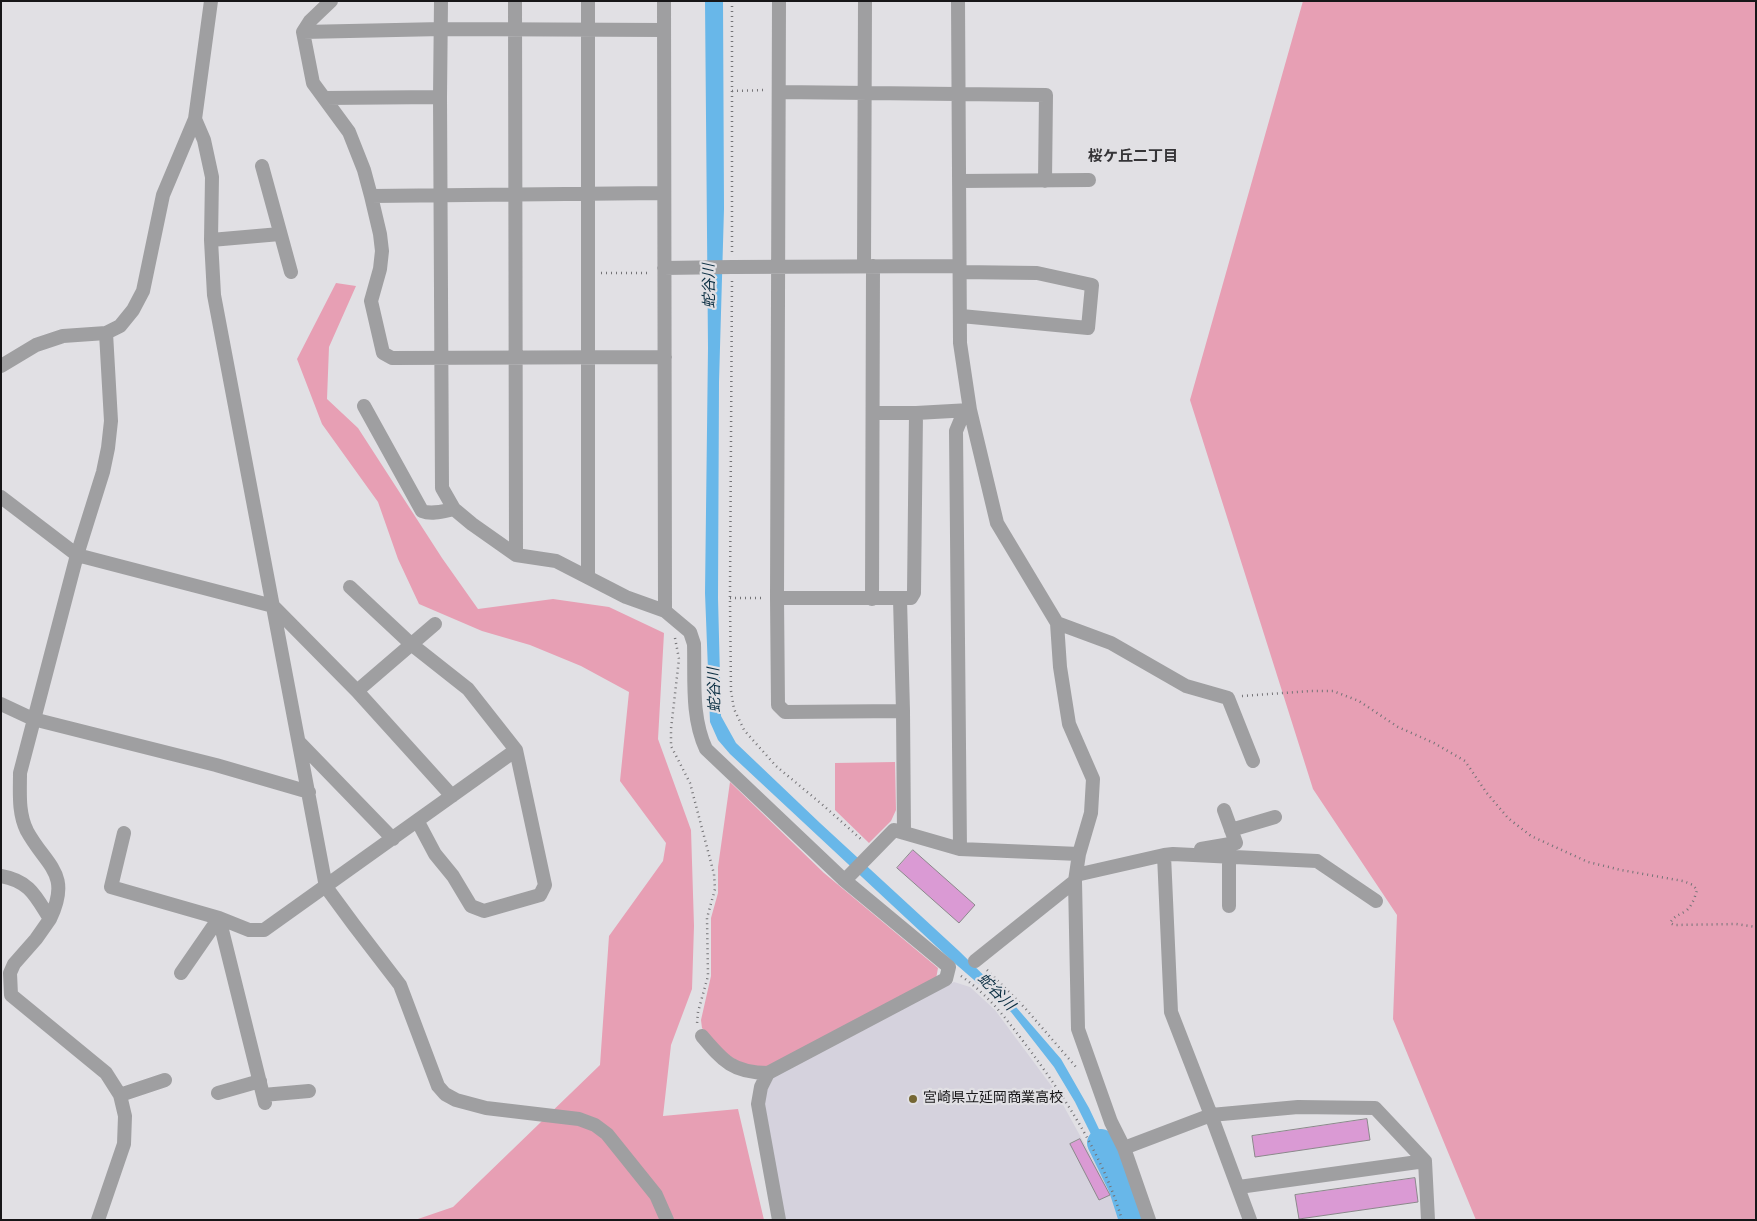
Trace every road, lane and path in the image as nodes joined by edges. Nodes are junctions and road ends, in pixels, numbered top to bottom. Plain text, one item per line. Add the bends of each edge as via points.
1 (211, 1) edge
2 (331, 1) edge
3 (441, 1) edge
4 (515, 1) edge
5 (588, 1) edge
6 (664, 1) edge
7 (732, 1) edge
8 (779, 1) edge
9 (865, 1) edge
10 (958, 1) edge
11 (442, 29) junction
12 (515, 30) junction
13 (664, 30) junction
14 (588, 31) junction
15 (302, 32) junction
16 (732, 90) junction
17 (779, 91) junction
18 (864, 92) junction
19 (958, 94) junction
20 (440, 97) junction
21 (325, 98) junction
22 (195, 120) junction
23 (262, 166) dead end
24 (1089, 180) dead end
25 (960, 181) junction
26 (1045, 181) junction
27 (663, 193) junction
28 (440, 194) junction
29 (588, 194) junction
30 (514, 195) junction
31 (371, 196) junction
32 (280, 234) junction
33 (211, 240) junction
34 (868, 266) junction
35 (731, 267) junction
36 (778, 267) junction
37 (959, 269) junction
38 (664, 270) junction
39 (291, 272) dead end
40 (588, 273) junction
41 (961, 316) junction
42 (106, 332) junction
43 (665, 357) junction
44 (441, 358) junction
45 (514, 358) junction
46 (587, 358) junction
47 (1, 366) edge
48 (364, 406) dead end
49 (970, 410) junction
50 (874, 413) junction
51 (916, 413) junction
52 (1, 497) edge
53 (454, 508) junction
54 (77, 555) junction
55 (516, 555) junction
56 (588, 577) junction
57 (350, 586) dead end
58 (730, 598) junction
59 (777, 598) junction
60 (872, 599) junction
61 (900, 599) junction
62 (273, 606) junction
63 (669, 614) junction
64 (435, 624) dead end
65 (1057, 624) junction
66 (411, 644) junction
67 (356, 691) junction
68 (1228, 698) junction
69 (1, 704) edge
70 (903, 711) junction
71 (33, 719) junction
72 (300, 742) junction
73 (516, 750) junction
74 (1253, 761) dead end
75 (309, 792) junction
76 (452, 796) junction
77 (1224, 810) dead end
78 (1275, 818) dead end
79 (418, 822) junction
80 (1231, 830) junction
81 (124, 833) dead end
82 (904, 833) junction
83 (393, 839) junction
84 (960, 849) junction
85 (1079, 854) junction
86 (1169, 854) junction
87 (869, 855) junction
88 (1229, 856) junction
89 (1, 876) edge
90 (846, 878) junction
91 (1076, 878) junction
92 (326, 887) junction
93 (1376, 901) dead end
94 (1229, 906) dead end
95 (50, 918) junction
96 (219, 918) junction
97 (1756, 927) edge
98 (976, 961) joint
99 (181, 973) dead end
100 (948, 973) junction
101 (702, 1036) joint
102 (768, 1073) junction
103 (165, 1080) dead end
104 (260, 1081) junction
105 (1096, 1081) junction
106 (309, 1091) dead end
107 (218, 1093) dead end
108 (120, 1096) junction
109 (1211, 1115) junction
110 (1124, 1148) junction
111 (1425, 1161) junction
112 (1239, 1187) junction
113 (98, 1220) edge
114 (667, 1220) edge
115 (779, 1220) edge
116 (1122, 1220) edge
117 (1149, 1220) edge
118 (1250, 1220) edge
119 (1428, 1220) edge

1 - 22 street
2 - 15 street
3 - 11 street
4 - 12 street
5 - 14 street
6 - 13 street
7 - 16 path
8 - 17 street
9 - 18 street
10 - 19 street
11 - 12 street
11 - 15 street
11 - 20 street
12 - 14 street
12 - 30 street
13 - 14 street
13 - 27 street
14 - 29 street
15 - 21 street via 313,83
16 - 17 path
16 - 35 path
17 - 18 street
17 - 36 street
18 - 19 street
18 - 34 street
19 - 25 street
19 - 26 street via 1046,95
20 - 21 street
20 - 28 street
21 - 31 street via 349,132
22 - 33 street via 204,140 212,177
22 - 42 street via 163,195 143,291 120,326
23 - 32 street
24 - 26 street
25 - 26 street
25 - 37 street
27 - 29 street
27 - 38 street
28 - 30 street
28 - 31 street
28 - 44 street
29 - 30 street
29 - 40 street
30 - 45 street
31 - 44 street via 382,252 370,301 383,353 392,358
32 - 33 street
32 - 39 street
33 - 62 street via 214,296
34 - 36 street
34 - 37 street
34 - 50 street
35 - 36 street
35 - 38 street
35 - 58 path
36 - 59 street
37 - 41 street
37 - 41 street via 1038,273 1092,285 1088,328
38 - 40 path
38 - 43 street
40 - 46 street
41 - 49 street via 960,343
42 - 47 street via 63,336 36,345
42 - 54 street via 111,421 108,448
43 - 46 street
43 - 63 street
44 - 45 street
44 - 53 street via 442,488
45 - 46 street
45 - 55 street
46 - 56 street
48 - 53 street via 422,511 437,513
49 - 51 street
49 - 65 street via 997,523
49 - 84 street via 956,431
50 - 51 street
50 - 60 street
51 - 61 street via 914,593 911,598
52 - 54 street
53 - 55 street
54 - 62 street
54 - 71 street
55 - 56 street via 556,561
56 - 63 street
57 - 66 street
58 - 59 path
58 - 87 path via 731,691 734,709 744,730 776,766 824,806
59 - 60 street
59 - 70 street via 778,705 785,712
60 - 61 street
61 - 70 street
62 - 67 street
62 - 72 street
63 - 90 street via 690,632 694,644 696,722 706,749
63 - 101 path via 678,660 671,746 690,783 714,874 715,890 707,918 708,976 698,1012 697,1030
64 - 66 street
65 - 68 street via 1112,643 1186,686
65 - 85 street via 1069,724 1093,779 1091,813
66 - 67 street
66 - 73 street via 468,689
67 - 76 street
68 - 74 street
68 - 97 path via 1333,691 1359,701 1398,728 1465,761 1508,818 1530,836 1588,862 1693,885 1697,890 1694,900 1687,910 1672,918 1670,923 1674,926 1736,924
69 - 71 street
70 - 82 street
71 - 75 street
71 - 95 street via 20,773 20,807 27,830 54,868 58,892
72 - 75 street
72 - 83 street
73 - 76 street
73 - 79 street via 545,885 540,895 484,910 471,906 435,854
75 - 92 street
76 - 79 street
77 - 80 street
78 - 80 street
79 - 83 street
80 - 86 street via 1236,843
81 - 96 street via 111,887
82 - 84 street
82 - 87 street via 894,830
83 - 92 street
84 - 85 street
85 - 91 street
86 - 88 street
86 - 91 street
86 - 109 street via 1171,1012
87 - 90 street
88 - 93 street via 1317,861
88 - 94 street
89 - 95 street via 30,888
90 - 100 street via 949,967
91 - 98 street
91 - 105 street via 1078,1029
92 - 96 street via 264,930 249,930
92 - 114 street via 400,985 438,1086 445,1094 486,1108 579,1119 595,1125 656,1195
95 - 108 street via 14,964 10,973 11,995 106,1073
96 - 99 street
96 - 104 street
98 - 105 path via 1021,1003 1072,1065
100 - 102 street via 946,979
100 - 116 path via 958,974 998,1007 1060,1090 1114,1193
101 - 102 street via 719,1056 736,1069
102 - 115 street via 758,1104
103 - 108 street
104 - 106 street via 264,1099
104 - 107 street
105 - 110 street
108 - 113 street via 125,1116 124,1144
109 - 110 street
109 - 111 street via 1298,1106 1375,1108
109 - 112 street
110 - 117 street
111 - 112 street
111 - 119 street
112 - 118 street

